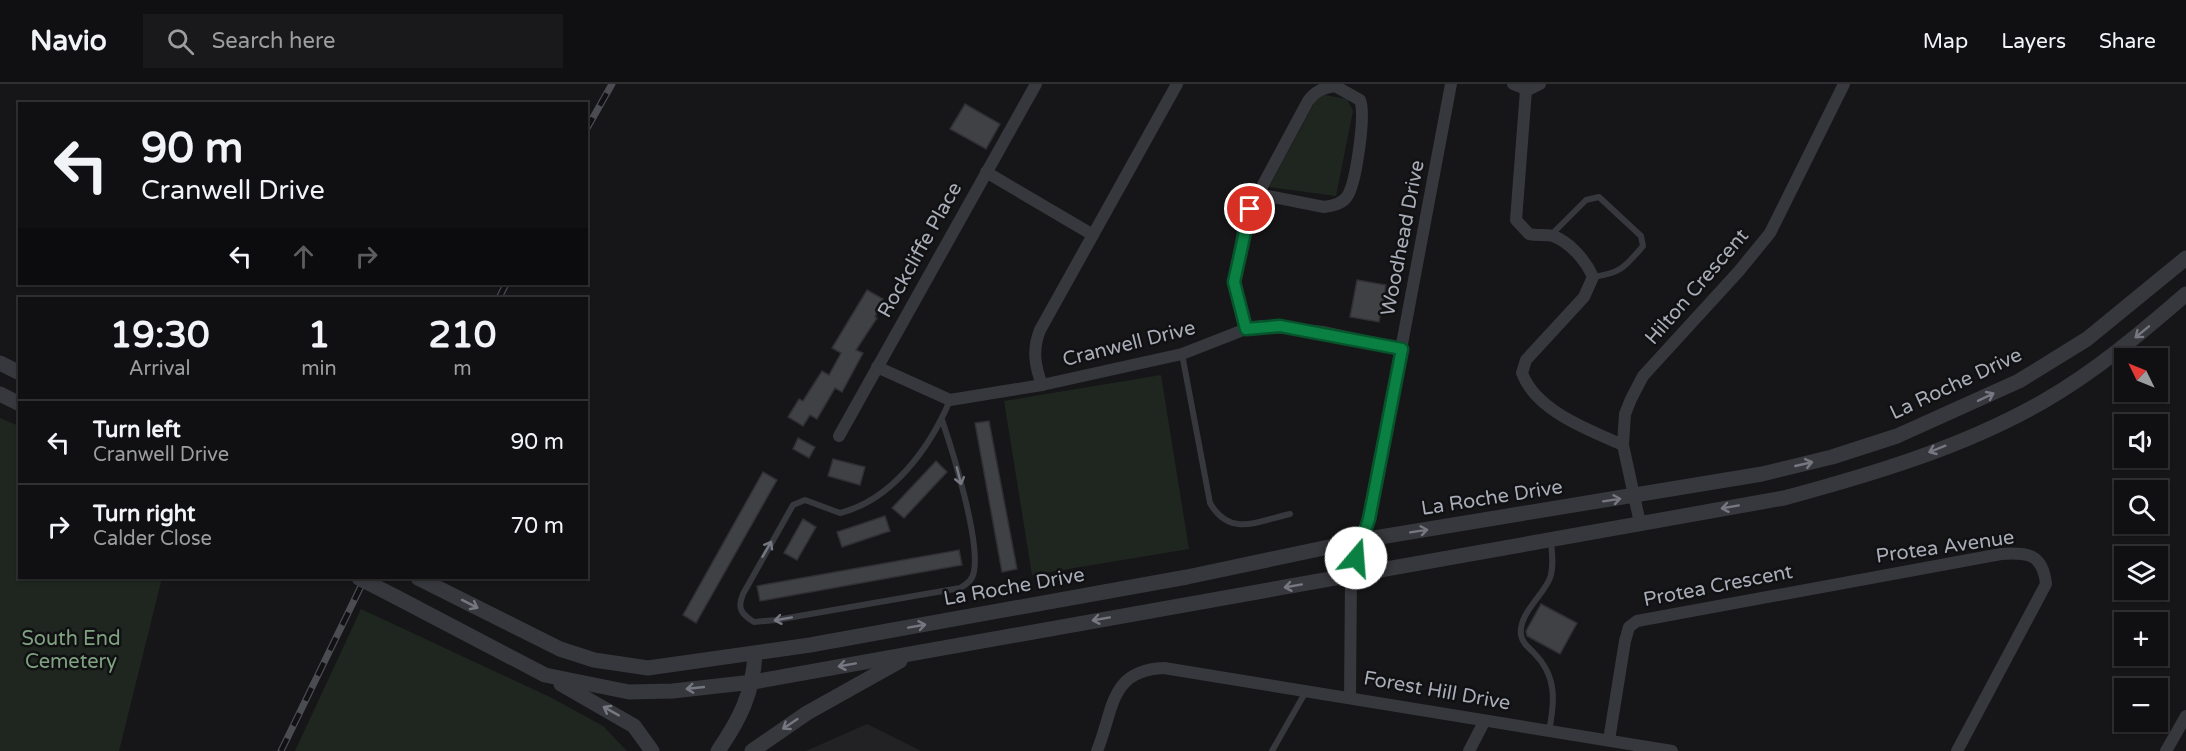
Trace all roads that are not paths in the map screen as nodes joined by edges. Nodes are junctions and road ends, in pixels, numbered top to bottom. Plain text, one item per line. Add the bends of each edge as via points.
1 (1036, 84) edge
2 (1177, 84) edge
3 (1451, 84) edge
4 (1513, 84) edge
5 (1540, 84) edge
6 (1844, 84) edge
7 (1526, 90) junction
8 (986, 172) junction
9 (1258, 194) junction
10 (1093, 235) junction
11 (1551, 236) junction
12 (2186, 258) edge
13 (1593, 277) junction
14 (2186, 294) edge
15 (1246, 329) junction
16 (1402, 349) junction
17 (1182, 354) junction
18 (0, 363) edge
19 (878, 367) junction
20 (18, 372) edge
21 (1042, 386) junction
22 (0, 394) edge
23 (950, 400) junction
24 (18, 403) edge
25 (942, 420) junction
26 (839, 436) dead end
27 (1623, 445) junction
28 (1635, 496) junction
29 (1290, 514) dead end
30 (1640, 523) junction
31 (1551, 539) junction
32 (1362, 540) junction
33 (1351, 576) junction
34 (361, 579) edge
35 (420, 579) edge
36 (1823, 586) joint
37 (914, 653) junction
38 (755, 654) junction
39 (545, 675) junction
40 (753, 682) junction
41 (1305, 693) junction
42 (1350, 698) junction
43 (2186, 716) edge
44 (1484, 722) junction
45 (1549, 731) junction
46 (1609, 740) junction
47 (652, 751) edge
48 (718, 751) edge
49 (752, 751) edge
50 (1097, 751) edge
51 (1272, 751) edge
52 (1469, 751) edge
53 (1672, 751) edge
54 (1957, 751) edge
55 (2166, 751) edge

1 - 8 street, Rockcliffe Place
2 - 10 street, Cranwell Drive
3 - 16 street, Woodhead Drive
4 - 7 street
5 - 7 street
6 - 27 street, Hilton Crescent via 1770,232 1643,376 1625,414
7 - 11 street via 1516,220 1529,234
8 - 10 street
8 - 19 street, Rockcliffe Place
9 - 9 street via 1324,207 1344,200 1354,173 1363,114 1360,100 1335,86 1313,94
9 - 15 street via 1244,226 1234,282
10 - 21 street, Cranwell Drive via 1036,340 1036,367
11 - 13 street via 1578,255
11 - 13 lane via 1586,200 1599,197 1641,236 1643,246 1625,268
28 -> 12 street, La Roche Drive via 1832,458 1953,413 2019,381 2087,339
13 - 27 street via 1584,297 1526,360 1522,373 1530,389 1552,408
14 -> 30 street via 2097,367 2043,402 1970,436 1874,474 1784,498
15 - 16 street, Cranwell Drive via 1280,326
15 - 17 street, Cranwell Drive
16 - 32 street, Woodhead Drive
17 - 21 street, Cranwell Drive
17 - 29 lane via 1210,503 1218,516 1225,522 1242,525
18 - 20 street
19 - 23 street
19 - 26 street, Rockcliffe Place
21 - 23 street, Cranwell Drive
22 - 24 street
23 - 25 lane
25 -> 25 lane via 974,550 974,573 967,584 769,621 754,622 743,614 739,604 743,594 794,505 805,500 840,513 869,504 916,457
27 - 28 street, Hilton Crescent
28 - 30 street, Hilton Crescent
32 -> 28 street, La Roche Drive
30 - 31 street
31 - 33 street
31 - 45 lane via 1550,578 1527,613 1521,632 1524,643 1550,676 1554,709
32 - 33 street, Forest Hill Drive
38 -> 32 street, La Roche Drive via 1175,579
33 -> 37 street
33 - 42 street, Forest Hill Drive
34 - 39 street, bridge
35 -> 38 street via 537,639 594,660 648,668
36 - 46 street, Protea Crescent via 1647,618 1633,624 1625,641
36 - 54 street, Protea Avenue via 2001,554 2028,554 2041,564 2046,584 2040,600
37 -> 40 street
37 -> 49 street via 807,713
38 - 40 street
40 -> 39 street via 629,692
47 -> 39 street via 628,722
40 - 48 street via 739,718
41 - 42 street
41 - 50 street via 1164,668 1138,671 1119,689
41 - 51 lane
42 - 44 street, Forest Hill Drive
43 - 55 street
44 - 45 street, Forest Hill Drive
44 - 52 street
45 - 46 street, Forest Hill Drive
46 - 53 street, Forest Hill Drive

